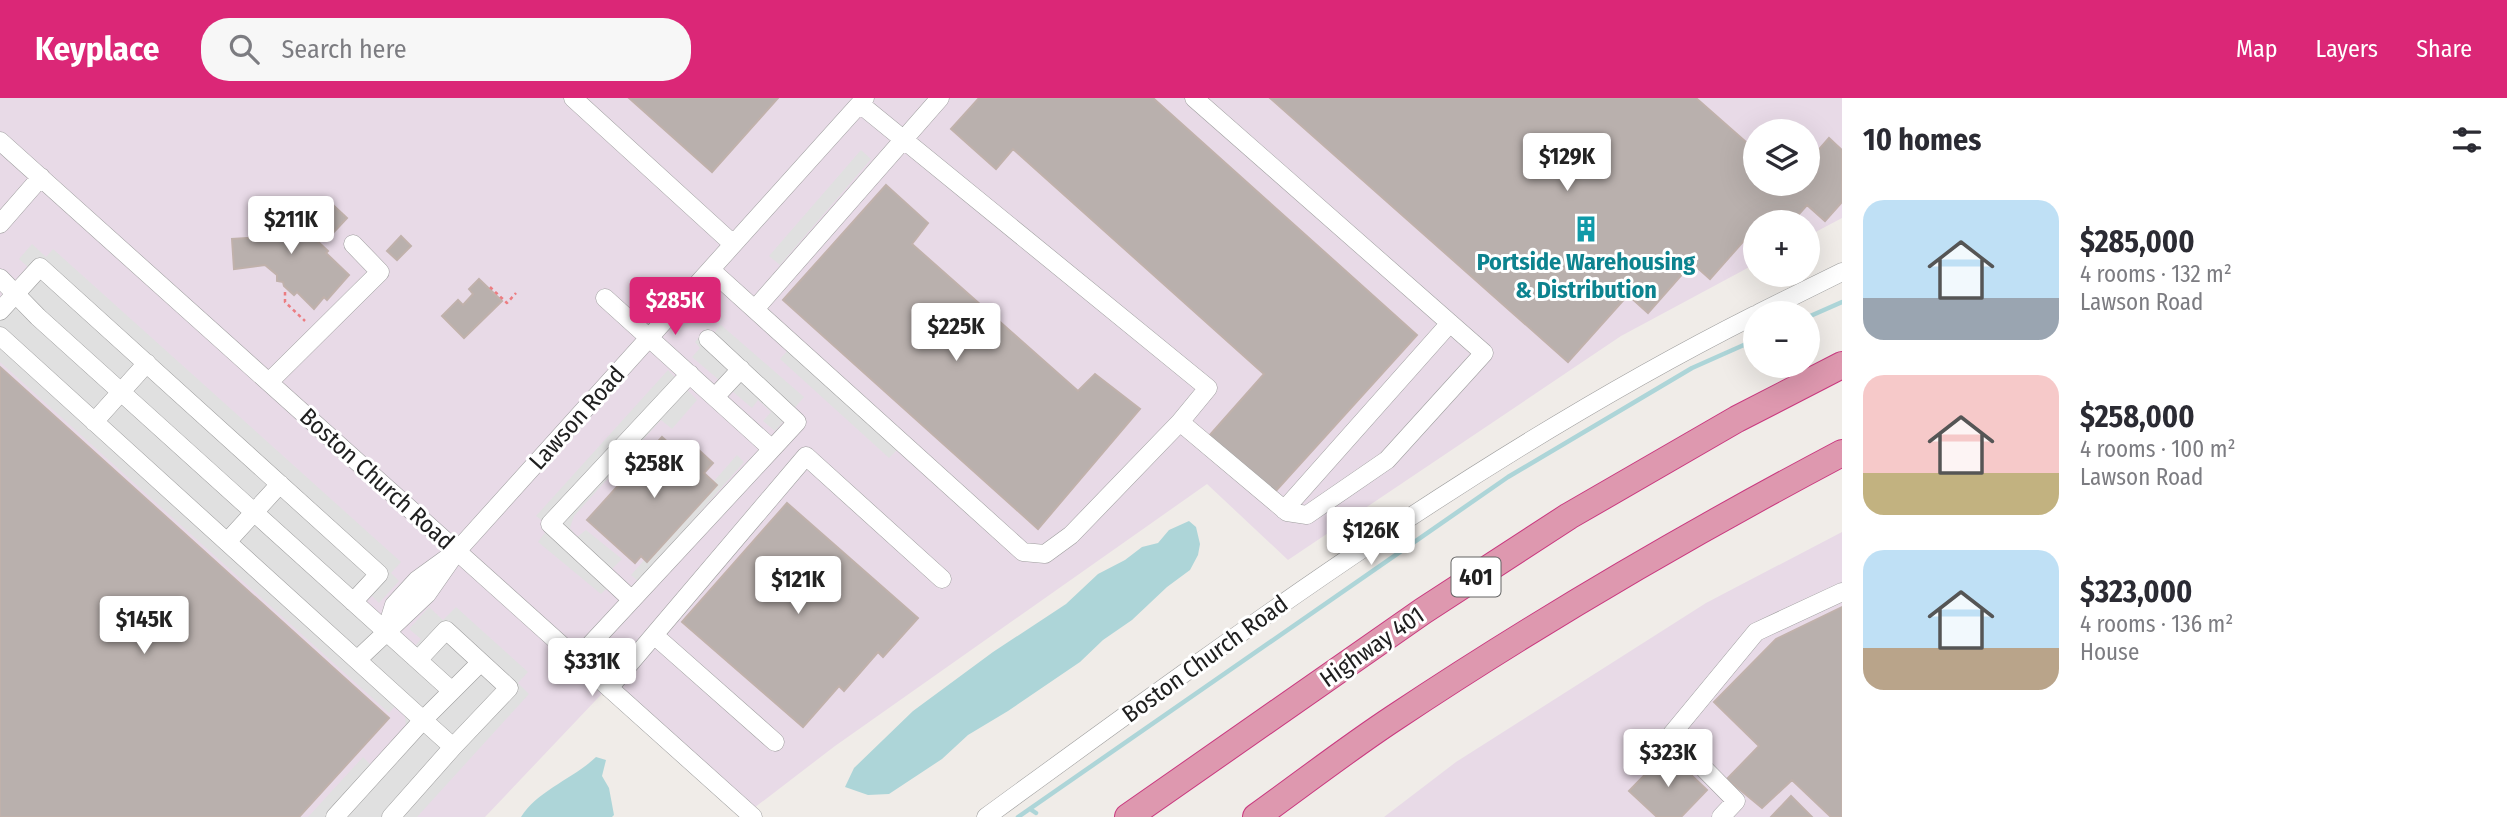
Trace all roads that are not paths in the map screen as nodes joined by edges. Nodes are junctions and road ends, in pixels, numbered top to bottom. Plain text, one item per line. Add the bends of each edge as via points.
1 (573, 98) edge
2 (940, 98) edge
3 (1194, 98) edge
4 (862, 101) edge
5 (903, 138) junction
6 (0, 141) edge
7 (41, 177) junction
8 (0, 224) edge
9 (353, 244) dead end
10 (733, 244) junction
11 (710, 270) junction
12 (1842, 272) edge
13 (0, 278) edge
14 (15, 294) junction
15 (605, 298) dead end
16 (1783, 301) edge
17 (755, 309) junction
18 (0, 311) edge
19 (1743, 321) edge
20 (1450, 323) junction
21 (0, 336) edge
22 (650, 337) junction
23 (708, 339) dead end
24 (146, 363) junction
25 (1842, 365) edge
26 (741, 369) junction
27 (690, 374) junction
28 (269, 382) junction
29 (121, 392) junction
30 (715, 397) junction
31 (94, 422) junction
32 (1180, 422) junction
33 (772, 449) junction
34 (1842, 453) edge
35 (280, 484) junction
36 (1284, 510) junction
37 (254, 513) junction
38 (227, 542) junction
39 (457, 551) junction
40 (942, 579) dead end
41 (1842, 592) edge
42 (632, 600) junction
43 (354, 602) junction
44 (386, 631) junction
45 (654, 635) junction
46 (577, 659) junction
47 (357, 660) junction
48 (418, 660) junction
49 (481, 662) junction
50 (609, 688) junction
51 (452, 691) junction
52 (423, 720) junction
53 (775, 742) dead end
54 (453, 747) junction
55 (335, 817) edge
56 (391, 817) edge
57 (752, 817) edge
58 (986, 817) edge
59 (1128, 817) edge
60 (1256, 817) edge
61 (1721, 817) edge

1 - 10 street
2 - 5 street
3 - 20 street
4 - 5 street
4 - 10 street, Lawson Road
5 - 17 street
5 - 32 street via 1208,388
6 - 7 street, Boston Church Road
7 - 8 street
7 - 28 street, Boston Church Road
9 - 28 street via 380,272
10 - 11 street, Lawson Road
11 - 17 street
11 - 22 street, Lawson Road
12 - 16 street, Boston Church Road
13 - 14 street
14 - 18 street
14 - 24 street via 40,267
14 - 29 street
15 - 22 street
17 - 32 street via 1023,552 1045,554 1071,535
19 - 58 street, Boston Church Road via 1514,450 1271,610
20 - 36 street
20 - 36 street via 1484,353 1387,460 1307,515
21 - 31 street
22 - 27 street
22 - 39 street, Lawson Road
23 - 26 street
24 - 29 street
24 - 35 street
25 - 59 highway, Highway 401 / 401 via 1737,419 1569,516
26 - 30 street
26 - 33 street via 797,422
27 - 30 street
27 - 42 street via 550,524
28 - 39 street, Boston Church Road
29 - 31 street
29 - 37 street
30 - 33 street
31 - 38 street
32 - 36 street
33 - 42 street
34 - 60 highway via 1606,586 1455,678
35 - 37 street
35 - 43 street via 379,574
37 - 38 street
37 - 43 street
38 - 47 street
39 - 44 street, Lawson Road via 416,580 394,605
39 - 46 street, Boston Church Road
40 - 45 street via 806,456
41 - 61 street via 1756,632 1671,735 1736,801
42 - 46 street
43 - 44 street
44 - 47 street
44 - 48 street
45 - 50 street
45 - 53 street
46 - 50 street, Boston Church Road
47 - 52 street
48 - 49 street via 446,630
48 - 51 street
49 - 51 street
49 - 54 street via 509,688
50 - 57 street, Boston Church Road
51 - 52 street
52 - 54 street
52 - 55 street
54 - 56 street

